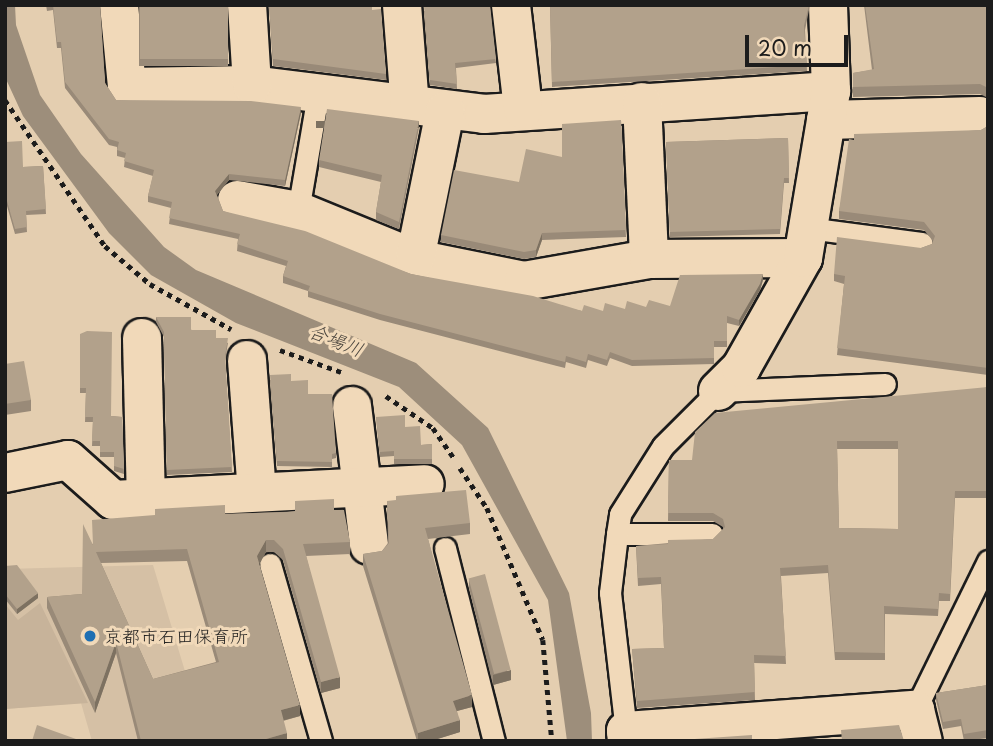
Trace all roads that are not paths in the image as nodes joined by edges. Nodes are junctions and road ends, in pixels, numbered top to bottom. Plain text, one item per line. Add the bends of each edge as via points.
1 (119, 5) edge
2 (247, 5) edge
3 (402, 5) edge
4 (511, 5) edge
5 (828, 5) edge
6 (252, 85) junction
7 (318, 93) junction
8 (642, 102) junction
9 (828, 106) junction
10 (427, 109) junction
11 (523, 110) junction
12 (980, 116) dead end
13 (237, 200) dead end
14 (298, 211) junction
15 (805, 243) junction
16 (922, 243) dead end
17 (415, 259) junction
18 (649, 259) junction
19 (142, 338) dead end
20 (247, 360) dead end
21 (885, 384) dead end
22 (718, 391) junction
23 (352, 406) dead end
24 (5, 473) edge
25 (425, 484) dead end
26 (361, 486) junction
27 (257, 492) junction
28 (146, 498) junction
29 (617, 534) junction
30 (712, 534) dead end
31 (369, 545) dead end
32 (445, 548) edge
33 (988, 561) edge
34 (270, 564) dead end
35 (919, 725) edge
36 (626, 736) edge
37 (321, 741) edge
38 (494, 741) edge

1 - 6 street via 127,87
2 - 6 street
3 - 10 street
4 - 11 street
5 - 9 street
6 - 7 street
7 - 10 street
7 - 14 lane
8 - 9 street
8 - 11 street
8 - 18 street
9 - 12 street
9 - 15 street
10 - 11 street via 484,114
10 - 17 street
13 - 14 street
14 - 17 street
15 - 16 lane
15 - 18 street
15 - 22 street via 741,368
17 - 18 street via 524,281
19 - 28 street
20 - 27 street
21 - 22 lane
22 - 29 lane via 663,446 620,514
23 - 26 street
24 - 28 street via 68,460 113,500
25 - 26 street
26 - 27 street
26 - 31 street
27 - 28 street
29 - 30 lane
29 - 36 lane via 610,593
32 - 38 lane
33 - 35 lane
34 - 37 lane
35 - 36 street

